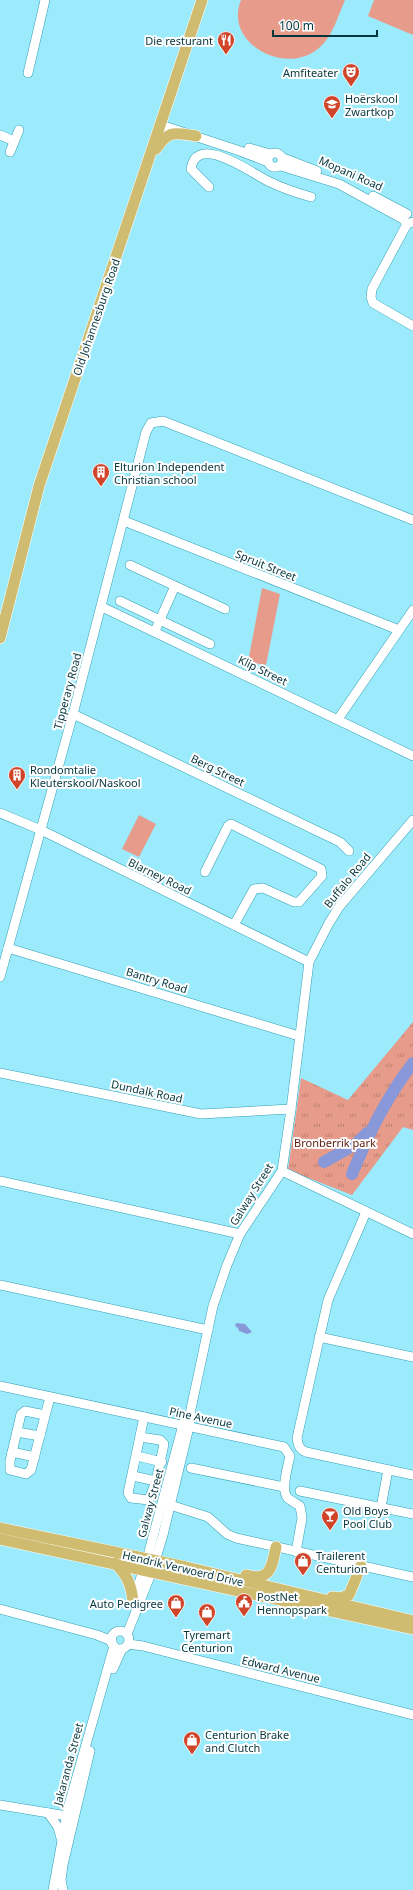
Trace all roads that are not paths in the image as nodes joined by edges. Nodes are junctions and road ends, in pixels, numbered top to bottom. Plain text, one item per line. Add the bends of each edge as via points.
1 (45, 0) edge
2 (202, 0) edge
3 (28, 73) dead end
4 (162, 121) junction
5 (19, 130) dead end
6 (0, 135) edge
7 (196, 136) junction
8 (14, 141) junction
9 (10, 152) dead end
10 (148, 161) junction
11 (275, 162) junction
12 (267, 180) junction
13 (209, 187) dead end
14 (311, 197) dead end
15 (410, 220) edge
16 (413, 326) edge
17 (413, 520) edge
18 (124, 521) junction
19 (130, 565) dead end
20 (175, 586) junction
21 (120, 601) dead end
22 (102, 607) junction
23 (225, 609) dead end
24 (413, 610) edge
25 (160, 620) junction
26 (399, 630) junction
27 (155, 631) junction
28 (0, 638) edge
29 (210, 644) dead end
30 (73, 714) junction
31 (338, 719) junction
32 (413, 756) edge
33 (0, 813) edge
34 (413, 820) edge
35 (40, 830) junction
36 (349, 851) dead end
37 (205, 872) dead end
38 (234, 925) junction
39 (8, 948) junction
40 (309, 962) junction
41 (0, 977) edge
42 (299, 1036) junction
43 (0, 1073) edge
44 (291, 1109) junction
45 (282, 1171) junction
46 (0, 1181) edge
47 (366, 1212) junction
48 (240, 1234) junction
49 (413, 1234) edge
50 (0, 1285) edge
51 (208, 1330) junction
52 (319, 1337) junction
53 (413, 1356) edge
54 (0, 1386) edge
55 (50, 1397) junction
56 (45, 1415) junction
57 (144, 1417) junction
58 (186, 1426) junction
59 (17, 1432) junction
60 (40, 1436) junction
61 (140, 1437) junction
62 (12, 1452) junction
63 (137, 1456) junction
64 (35, 1457) junction
65 (162, 1462) junction
66 (192, 1468) dead end
67 (388, 1470) junction
68 (413, 1475) edge
69 (132, 1476) junction
70 (169, 1480) junction
71 (156, 1481) junction
72 (284, 1487) junction
73 (300, 1490) dead end
74 (170, 1505) junction
75 (381, 1507) junction
76 (413, 1514) edge
77 (0, 1528) edge
78 (155, 1531) junction
79 (0, 1539) edge
80 (276, 1547) junction
81 (296, 1552) junction
82 (114, 1563) junction
83 (149, 1565) junction
84 (361, 1566) junction
85 (186, 1567) junction
86 (413, 1577) edge
87 (357, 1578) junction
88 (270, 1588) junction
89 (133, 1601) junction
90 (0, 1610) edge
91 (366, 1610) junction
92 (413, 1621) edge
93 (413, 1629) edge
94 (121, 1640) junction
95 (413, 1715) edge
96 (86, 1764) junction
97 (0, 1806) edge
98 (48, 1813) junction
99 (67, 1816) junction
100 (62, 1842) junction
101 (53, 1890) edge
102 (63, 1890) edge

1 - 3 street
2 - 4 main road, Old Johannesburg Road
4 - 7 street, Mopani Road
4 - 10 main road, Old Johannesburg Road
4 - 11 street, Mopani Road
5 - 8 street
6 - 8 street
7 - 10 main road via 176,133 167,135
7 - 11 street, Mopani Road
8 - 9 street
10 - 28 main road, Old Johannesburg Road via 39,486
11 - 12 street
11 - 15 street, Mopani Road via 339,184
12 - 13 street via 239,164 216,155 203,154 194,160 191,169
12 - 14 street via 291,192
15 - 16 street via 372,289 371,297 373,303
17 - 18 street, Tipperary Road via 163,421 154,421 148,427
18 - 22 street, Tipperary Road
18 - 26 street, Spruit Street
19 - 20 street
20 - 23 street
20 - 25 street
21 - 25 street
22 - 27 street, Klip Street
22 - 30 street, Tipperary Road
24 - 26 street
25 - 27 street
25 - 29 street
26 - 31 street
27 - 31 street, Klip Street
30 - 35 street, Tipperary Road
30 - 36 street, Berg Street via 340,842
31 - 32 street, Klip Street
33 - 35 street, Blarney Road
34 - 40 street, Buffalo Road via 339,907
35 - 38 street, Blarney Road
35 - 39 street, Tipperary Road
37 - 38 street via 228,826 232,824 321,869 322,876 299,902 263,888 254,889
38 - 40 street, Blarney Road
39 - 41 street, Tipperary Road
39 - 42 street, Bantry Road
40 - 42 street, Galway Street
42 - 44 street, Galway Street
43 - 44 street, Dundalk Road via 202,1114
44 - 45 street, Galway Street
45 - 47 street
45 - 48 street, Galway Street
46 - 48 street
47 - 49 street
47 - 52 street via 328,1300
48 - 51 street, Galway Street via 219,1286
50 - 51 street
51 - 58 street, Galway Street
52 - 53 street
52 - 67 street via 297,1438 299,1447 306,1452
54 - 55 street, Pine Avenue
55 - 56 street
55 - 57 street, Pine Avenue
56 - 59 street via 22,1412
56 - 60 street
57 - 58 street, Pine Avenue
57 - 61 street
58 - 70 street, Galway Street
58 - 72 street, Pine Avenue via 284,1447 290,1456
58 - 74 street, Galway Street
59 - 60 street
59 - 62 street
60 - 64 street
61 - 63 street
61 - 65 street via 163,1441
62 - 64 street
62 - 64 street via 10,1470 26,1474 31,1470
63 - 65 street
63 - 69 street
65 - 71 street
66 - 72 street
67 - 68 street
67 - 75 street
69 - 71 street
69 - 71 street via 128,1493 131,1498 149,1500
70 - 74 street
70 - 78 street, Galway Street
72 - 81 street via 287,1497 302,1509
73 - 75 street
74 - 78 street
74 - 80 street via 208,1517 236,1538
74 - 83 street, Galway Street
75 - 76 street
77 - 83 main road, Hendrik Verwoerd Drive
78 - 83 street, Galway Street
79 - 82 main road, Hendrik Verwoerd Drive
80 - 81 street
80 - 85 main road via 271,1568 258,1578 220,1569
81 - 84 street
82 - 83 main road, Hendrik Verwoerd Drive
82 - 89 main road via 128,1579
83 - 85 main road, Hendrik Verwoerd Drive
83 - 89 street, Jakaranda Street
83 - 93 main road, Hendrik Verwoerd Drive
83 - 94 street, Jakaranda Street
84 - 86 street
84 - 87 main road
85 - 88 main road, Hendrik Verwoerd Drive
87 - 88 main road via 349,1595 340,1598
87 - 91 main road via 357,1599 360,1606
88 - 91 main road, Hendrik Verwoerd Drive
89 - 94 street, Jakaranda Street
90 - 94 street, Edward Avenue
91 - 92 main road, Hendrik Verwoerd Drive
94 - 95 street, Edward Avenue
94 - 96 street, Jakaranda Street
94 - 99 street, Jakaranda Street
96 - 99 street via 72,1811
96 - 102 street, Jakaranda Street via 63,1865
97 - 98 street
98 - 99 street
98 - 100 street via 58,1828
99 - 100 street, Jakaranda Street
100 - 101 street, Jakaranda Street

